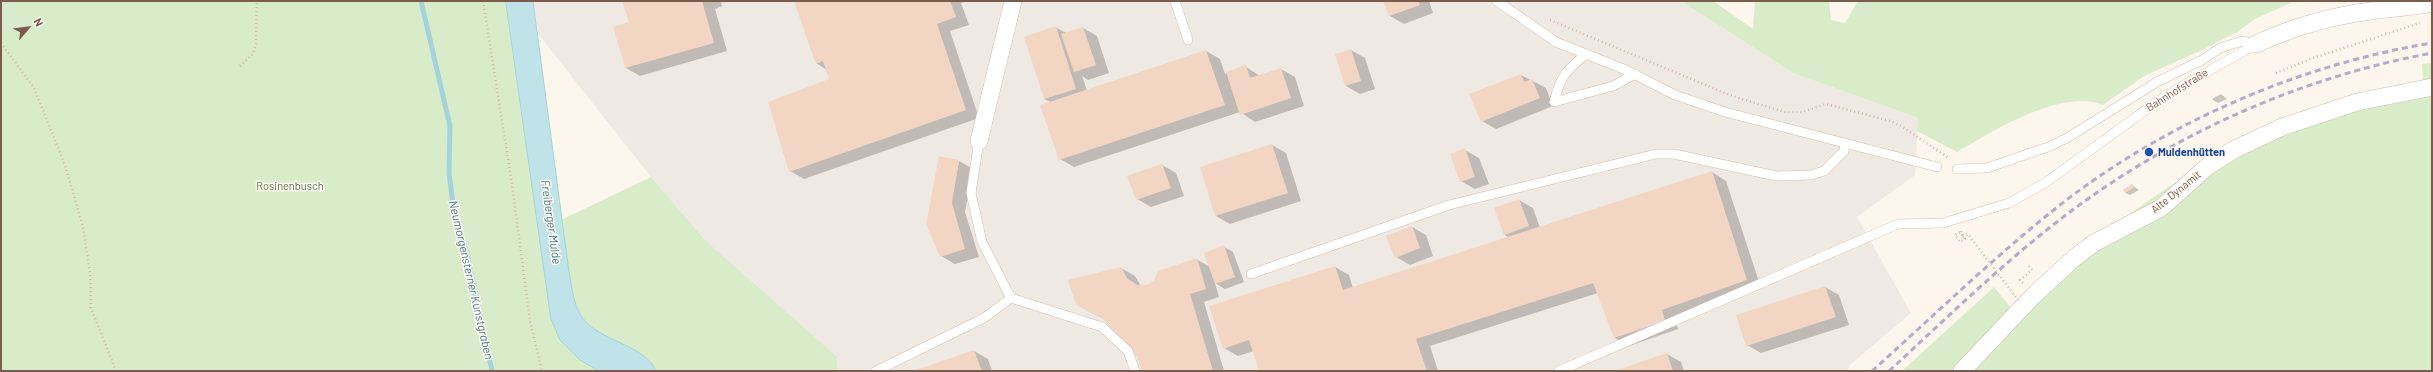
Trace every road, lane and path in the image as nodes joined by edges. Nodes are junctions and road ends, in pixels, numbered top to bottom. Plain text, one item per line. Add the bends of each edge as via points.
1 (256, 1) edge
2 (483, 1) edge
3 (1013, 1) edge
4 (1175, 1) edge
5 (1497, 1) edge
6 (2427, 4) edge
7 (1544, 17) dead end
8 (1188, 40) dead end
9 (1, 43) edge
10 (2256, 44) junction
11 (1585, 55) junction
12 (240, 66) dead end
13 (2276, 73) dead end
14 (1635, 74) junction
15 (2432, 87) edge
16 (979, 141) joint
17 (1845, 144) junction
18 (1937, 167) dead end
19 (1957, 169) joint
20 (1955, 234) dead end
21 (1251, 274) dead end
22 (1011, 298) junction
23 (2018, 300) dead end
24 (116, 371) edge
25 (542, 371) edge
26 (876, 371) edge
27 (1135, 371) edge
28 (1559, 371) edge
29 (1962, 371) edge

1 - 12 path via 256,43 253,54
2 - 25 path via 512,184 530,321
3 - 16 street
4 - 8 lane
5 - 11 lane via 1556,42
6 - 10 street, Bahnhofstraße via 2317,21
6 - 13 path via 2424,20 2418,24 2313,58
7 - 19 path via 1732,96 1785,112 1802,112 1826,104 1890,121 1949,158
9 - 24 path via 34,88 65,165 83,227 90,274 91,308
10 - 19 lane via 2242,41 2220,48 2202,60 2156,82 2073,135 2048,147 1987,168
10 - 28 lane, Bahnhofstraße via 2165,96 2045,183 2009,203 1943,223 1898,224
11 - 14 lane
11 - 14 lane via 1559,81 1554,102 1613,86
14 - 17 lane via 1676,95 1725,112
15 - 29 street, Alte Dynamit via 2351,104 2282,127 2233,150 2208,166 2161,208 2094,244 2073,260 2033,296
16 - 22 lane via 971,193 982,242
17 - 18 lane
17 - 21 lane via 1844,151 1824,172 1811,175 1776,176 1674,154 1656,154 1449,205
20 - 23 path, bridge via 1960,242 1965,239 1960,232 1963,237 1968,234
22 - 26 lane via 984,318
22 - 27 lane via 1102,326 1128,351

